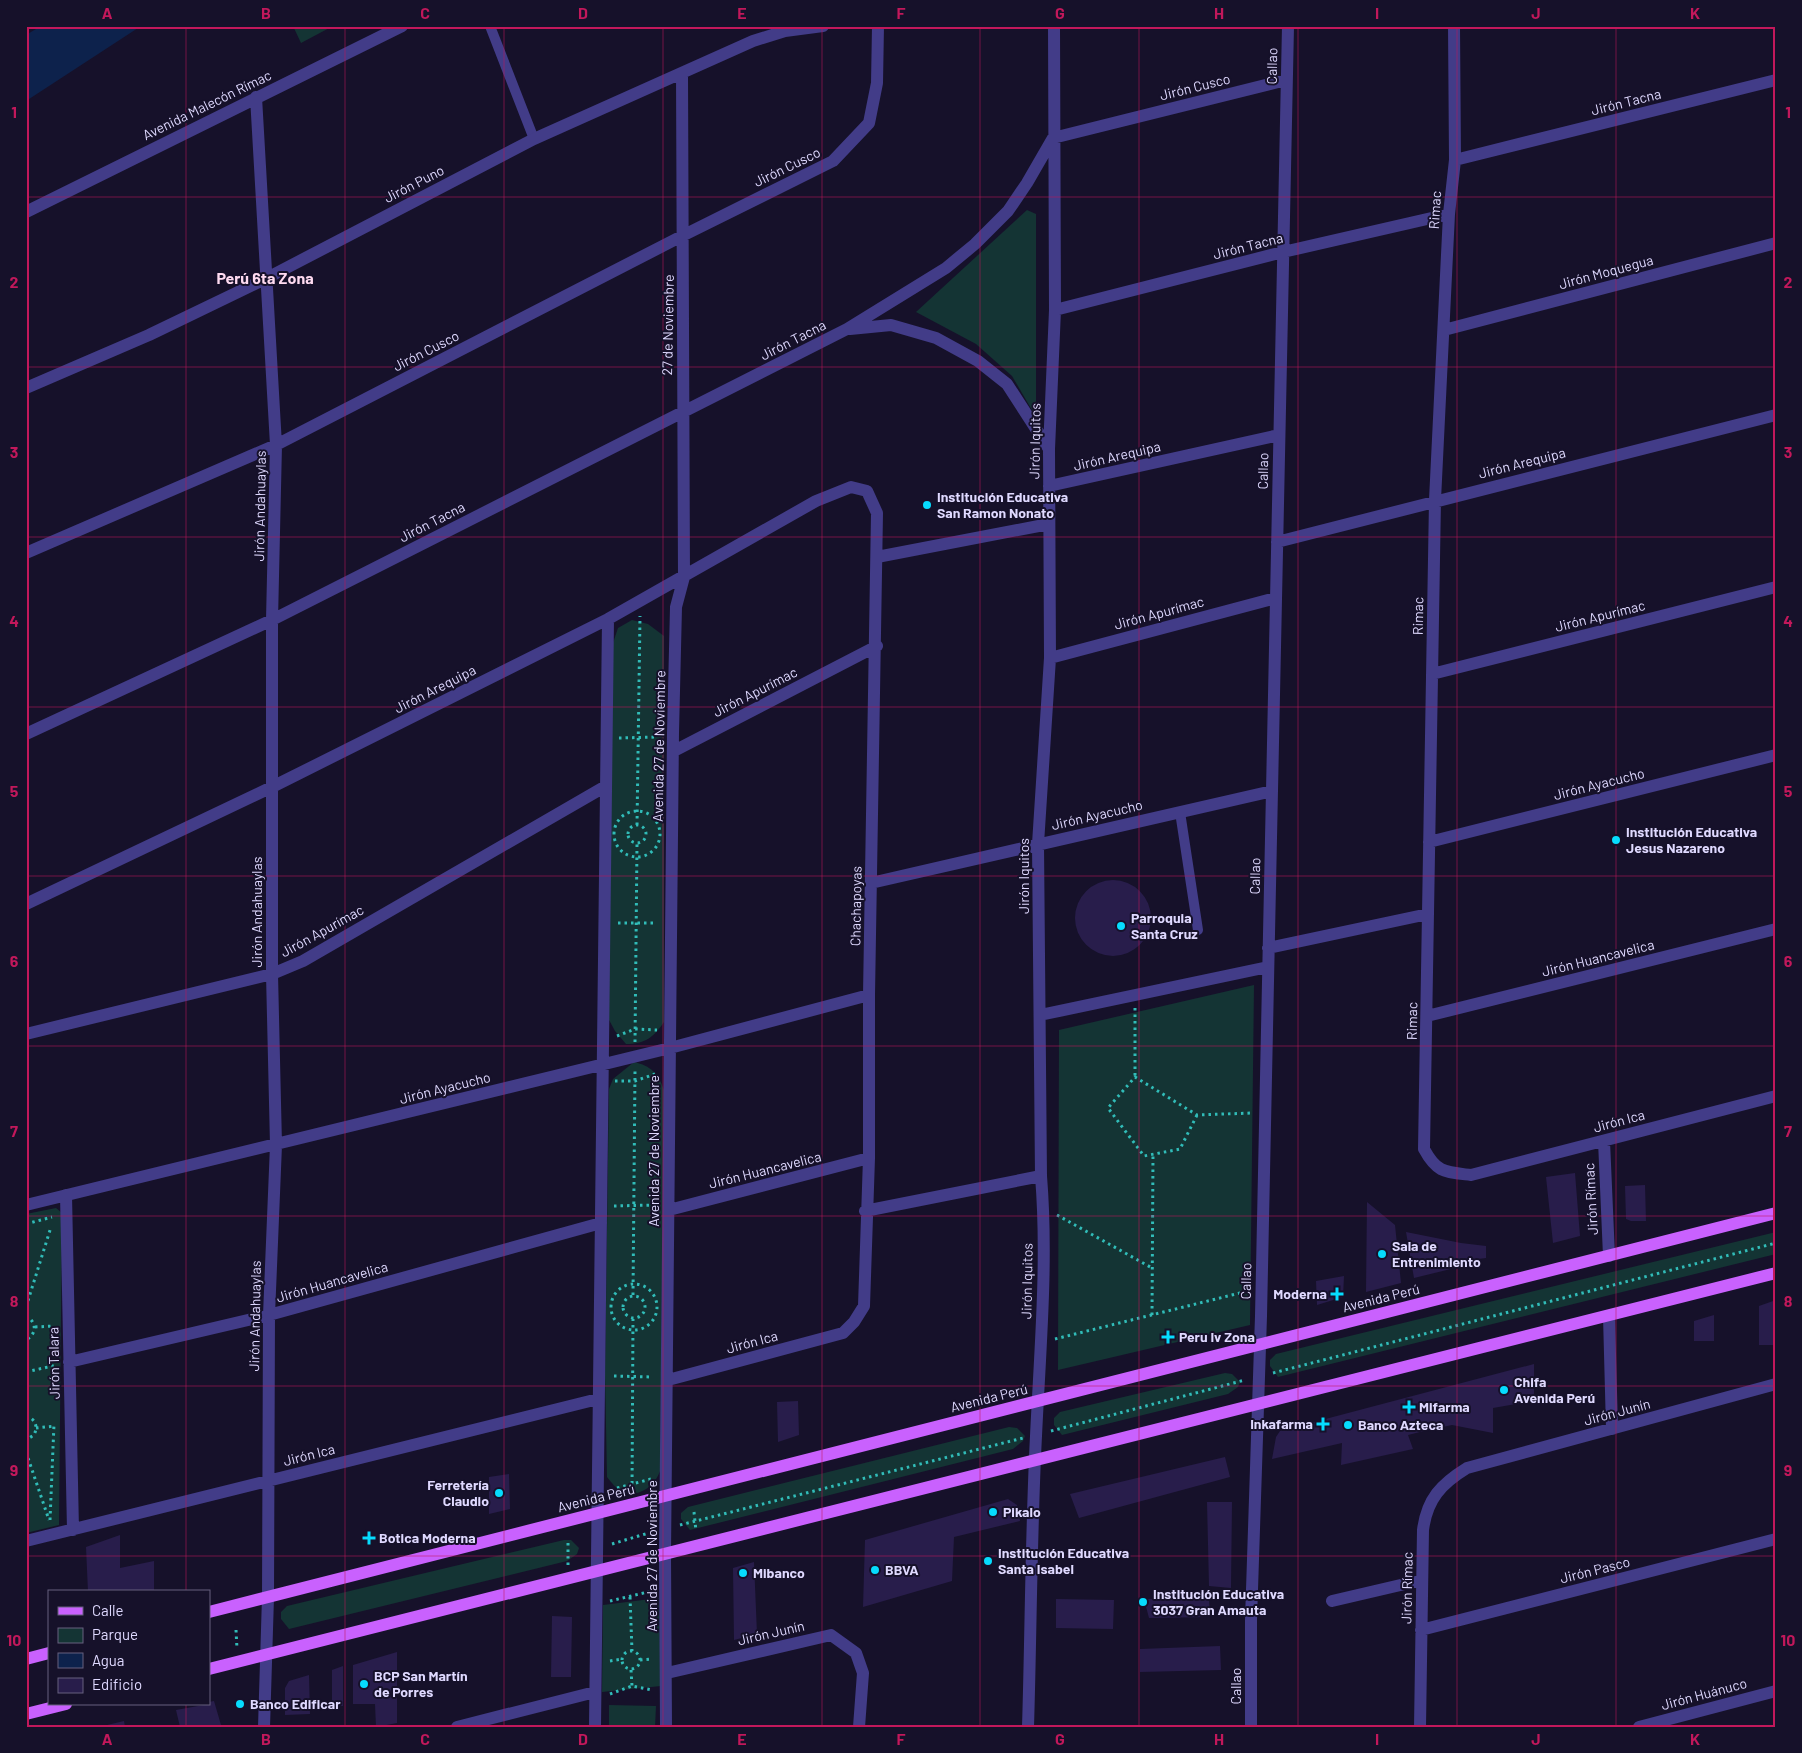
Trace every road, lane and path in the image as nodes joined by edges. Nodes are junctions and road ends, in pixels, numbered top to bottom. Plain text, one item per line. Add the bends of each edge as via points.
1 (402, 26) edge
2 (490, 26) edge
3 (823, 26) edge
4 (878, 26) edge
5 (1054, 26) edge
6 (1288, 26) edge
7 (1454, 26) edge
8 (682, 74) junction
9 (1286, 80) junction
10 (1776, 80) edge
11 (256, 97) junction
12 (1053, 138) junction
13 (534, 139) junction
14 (1455, 160) junction
15 (26, 212) edge
16 (1449, 214) junction
17 (684, 235) junction
18 (1776, 243) edge
19 (1283, 252) junction
20 (266, 278) junction
21 (1056, 310) junction
22 (847, 329) junction
23 (1444, 330) junction
24 (26, 388) edge
25 (682, 413) junction
26 (1776, 415) edge
27 (1279, 435) junction
28 (276, 445) junction
29 (1049, 449) junction
30 (1049, 486) junction
31 (850, 487) joint
32 (1435, 500) junction
33 (1049, 524) junction
34 (1277, 542) junction
35 (26, 553) edge
36 (877, 557) junction
37 (684, 577) junction
38 (1776, 587) edge
39 (1276, 598) junction
40 (640, 601) junction
41 (608, 619) junction
42 (272, 620) junction
43 (877, 646) junction
44 (1050, 658) junction
45 (1432, 674) junction
46 (26, 734) edge
47 (666, 737) dead end
48 (611, 738) dead end
49 (638, 738) junction
50 (674, 751) junction
51 (1776, 755) edge
52 (606, 786) junction
53 (272, 787) junction
54 (1272, 791) junction
55 (638, 811) junction
56 (1180, 812) junction
57 (638, 825) junction
58 (1429, 842) junction
59 (1038, 844) junction
60 (871, 883) junction
61 (26, 904) edge
62 (1428, 914) junction
63 (609, 923) dead end
64 (665, 923) dead end
65 (1776, 929) edge
66 (1198, 930) dead end
67 (1268, 948) junction
68 (1268, 967) junction
69 (272, 974) junction
70 (869, 995) junction
71 (1135, 995) junction
72 (1040, 1015) junction
73 (1427, 1016) junction
74 (670, 1031) junction
75 (26, 1034) edge
76 (603, 1042) junction
77 (670, 1048) junction
78 (602, 1064) junction
79 (670, 1068) junction
80 (1135, 1077) junction
81 (602, 1081) junction
82 (1776, 1096) edge
83 (1265, 1112) junction
84 (1196, 1115) junction
85 (1604, 1141) junction
86 (276, 1145) junction
87 (1153, 1154) junction
88 (869, 1158) junction
89 (1471, 1175) joint
90 (1041, 1176) junction
91 (66, 1195) junction
92 (26, 1205) edge
93 (608, 1206) dead end
94 (666, 1207) junction
95 (1043, 1208) junction
96 (866, 1211) junction
97 (1776, 1213) edge
98 (601, 1223) junction
99 (26, 1224) edge
100 (1776, 1242) edge
101 (1609, 1256) junction
102 (1152, 1268) junction
103 (1776, 1272) edge
104 (1261, 1288) junction
105 (26, 1307) edge
106 (269, 1315) junction
107 (1152, 1315) junction
108 (26, 1316) edge
109 (1609, 1316) junction
110 (633, 1319) junction
111 (69, 1326) junction
112 (35, 1327) junction
113 (633, 1330) junction
114 (843, 1333) joint
115 (26, 1340) edge
116 (1041, 1342) junction
117 (1259, 1345) junction
118 (69, 1362) junction
119 (26, 1372) edge
120 (605, 1376) dead end
121 (633, 1376) junction
122 (1259, 1377) junction
123 (664, 1378) junction
124 (1776, 1384) edge
125 (598, 1399) junction
126 (1038, 1401) junction
127 (1259, 1405) junction
128 (26, 1416) edge
129 (70, 1425) junction
130 (36, 1428) junction
131 (1612, 1429) junction
132 (1036, 1435) junction
133 (26, 1440) edge
134 (26, 1452) edge
135 (1035, 1461) junction
136 (1467, 1468) joint
137 (656, 1478) dead end
138 (269, 1480) junction
139 (633, 1484) junction
140 (617, 1488) dead end
141 (666, 1496) junction
142 (631, 1505) junction
143 (694, 1512) dead end
144 (596, 1514) junction
145 (695, 1522) junction
146 (666, 1528) junction
147 (73, 1530) junction
148 (697, 1536) dead end
149 (1776, 1539) edge
150 (26, 1541) edge
151 (568, 1543) dead end
152 (597, 1548) junction
153 (665, 1554) junction
154 (568, 1566) dead end
155 (596, 1571) junction
156 (1422, 1580) junction
157 (660, 1589) dead end
158 (630, 1596) junction
159 (268, 1597) junction
160 (1332, 1601) dead end
161 (605, 1602) dead end
162 (210, 1612) edge
163 (236, 1630) dead end
164 (1421, 1630) junction
165 (632, 1651) junction
166 (48, 1653) edge
167 (266, 1654) junction
168 (237, 1655) dead end
169 (26, 1659) edge
170 (210, 1669) edge
171 (631, 1670) junction
172 (667, 1673) junction
173 (632, 1686) junction
174 (1776, 1691) edge
175 (666, 1692) junction
176 (595, 1696) junction
177 (58, 1706) edge
178 (26, 1714) edge
179 (264, 1727) edge
180 (458, 1727) edge
181 (594, 1727) edge
182 (666, 1727) edge
183 (859, 1727) edge
184 (1028, 1727) edge
185 (1251, 1727) edge
186 (1420, 1727) edge
187 (1640, 1727) edge

1 - 11 street, Avenida Malecón Rímac
2 - 13 lane
3 - 8 street, Jirón Puno via 785,31 753,41
4 - 17 street, Jirón Cusco via 877,84 869,123 833,162
5 - 12 street, Jirón Iquitos
6 - 9 street, Callao
7 - 14 street, Rimac
8 - 13 street, Jirón Puno
8 - 17 street, 27 de Noviembre
9 - 12 street, Jirón Cusco
9 - 19 street, Callao
10 - 14 street, Jirón Tacna
11 - 15 street, Avenida Malecón Rímac
11 - 20 street, Jirón Andahuaylas
12 - 21 street, Jirón Iquitos
12 - 22 street, Jirón Tacna via 1008,211 975,244 946,268
13 - 20 street, Jirón Puno
14 - 16 street, Rimac
16 - 19 street, Jirón Tacna
16 - 23 street, Rimac
17 - 25 street, 27 de Noviembre
17 - 28 street, Jirón Cusco
18 - 23 street, Jirón Moquegua
19 - 21 street, Jirón Tacna
19 - 27 street, Callao
20 - 24 street, Jirón Puno via 149,335
20 - 28 street, Jirón Andahuaylas
21 - 29 street, Jirón Iquitos
22 - 25 street, Jirón Tacna
22 - 29 street, Jirón Tacna via 891,326 936,338 978,360 1007,384
23 - 32 street, Rimac
25 - 37 street, 27 de Noviembre
25 - 42 street, Jirón Tacna
26 - 32 street, Jirón Arequipa
27 - 30 street, Jirón Arequipa
27 - 34 street, Callao
28 - 35 street, Jirón Cusco
28 - 42 street, Jirón Andahuaylas
29 - 30 street, Jirón Iquitos
30 - 33 street, Jirón Iquitos
31 - 36 street, Chachapoyas via 867,491 877,513
31 - 37 street, Jirón Arequipa via 816,501
32 - 34 street, Jirón Arequipa
32 - 45 street, Rimac
33 - 36 street
33 - 44 street, Jirón Iquitos
34 - 39 street, Callao
36 - 43 street, Chachapoyas
37 - 40 street, Jirón Arequipa
37 - 50 street, Avenida 27 de Noviembre via 676,607
38 - 45 street, Jirón Apurímac
39 - 44 street, Jirón Apurímac
39 - 54 street, Callao
40 - 41 street, Jirón Arequipa
40 - 49 path
41 - 52 street
41 - 53 street, Jirón Arequipa
42 - 46 street, Jirón Tacna
42 - 53 street, Jirón Andahuaylas
43 - 50 street, Jirón Apurímac
43 - 60 street, Chachapoyas
44 - 59 street, Jirón Iquitos
45 - 58 street, Rimac
47 - 49 path
48 - 49 path
49 - 55 path
50 - 74 street, Avenida 27 de Noviembre
51 - 58 street, Jirón Ayacucho
52 - 69 street, Jirón Apurímac via 303,960
52 - 76 street
53 - 61 street, Jirón Arequipa
53 - 69 street, Jirón Andahuaylas
54 - 56 street, Jirón Ayacucho
54 - 67 street, Callao
55 - 55 path via 654,818 660,834 653,850 646,856 637,857 624,853 615,842 614,834 619,821 630,812
55 - 57 path
56 - 59 street, Jirón Ayacucho
56 - 66 lane
57 - 57 path via 646,834 637,844 628,833
58 - 62 street, Rimac
59 - 60 street, Jirón Ayacucho
59 - 72 street, Jirón Iquitos
60 - 70 street, Chachapoyas
62 - 67 street
62 - 73 street, Rimac
63 - 64 path
65 - 73 street, Jirón Huancavelica
67 - 68 street, Callao
68 - 71 street
68 - 83 street, Callao
69 - 75 street, Jirón Apurímac
69 - 86 street, Jirón Andahuaylas
70 - 77 street, Jirón Ayacucho
70 - 88 street, Chachapoyas
71 - 72 street
71 - 80 path
72 - 90 street, Jirón Iquitos
73 - 89 street, Rimac via 1424,1149 1432,1163 1443,1172
74 - 76 path via 635,1029
74 - 77 street, Avenida 27 de Noviembre
76 - 78 street
77 - 78 street, Jirón Ayacucho
77 - 79 street, Avenida 27 de Noviembre
78 - 81 street
78 - 86 street, Jirón Ayacucho
79 - 81 path via 635,1081
79 - 94 street, Avenida 27 de Noviembre
80 - 84 path
80 - 87 path via 1108,1108 1144,1156
81 - 98 street
82 - 85 street, Jirón Ica
83 - 84 path
83 - 104 street, Callao
84 - 87 path via 1180,1149
85 - 89 street, Jirón Ica
85 - 101 street, Jirón Rímac
86 - 91 street, Jirón Ayacucho
86 - 106 street, Jirón Andahuaylas
87 - 102 path
88 - 94 street, Jirón Huancavelica
88 - 96 street, Chachapoyas
90 - 95 street, Jirón Iquitos
90 - 96 street
91 - 92 street, Jirón Ayacucho
91 - 111 street, Jirón Talara
93 - 94 path
94 - 123 street, Avenida 27 de Noviembre
95 - 102 path
95 - 116 street, Jirón Iquitos
96 - 114 street, Chachapoyas via 864,1306
97 - 101 main road, Avenida Perú
98 - 106 street, Jirón Huancavelica
98 - 125 street
99 - 105 path via 54,1217
100 - 122 path
101 - 117 main road, Avenida Perú
102 - 107 path
103 - 109 main road
104 - 107 path
104 - 117 street, Callao
106 - 118 street, Jirón Huancavelica
106 - 138 street, Jirón Andahuaylas
107 - 116 path
108 - 112 path
109 - 127 main road
109 - 131 street
110 - 110 path via 622,1308 625,1299 633,1295 643,1300 645,1310
110 - 113 path
111 - 112 path
111 - 118 street, Jirón Talara
112 - 115 path
113 - 113 path via 619,1324 612,1312 618,1290 633,1284 642,1285 654,1295 657,1311 648,1325
113 - 121 path
114 - 123 street, Jirón Ica
116 - 126 street, Jirón Iquitos
117 - 122 street, Callao
117 - 126 main road, Avenida Perú
118 - 119 path
118 - 129 street, Jirón Talara
120 - 121 path
121 - 123 path
121 - 139 path
122 - 127 street, Callao
122 - 132 path
123 - 141 street, Avenida 27 de Noviembre
124 - 131 street, Jirón Junín
125 - 138 street, Jirón Ica
125 - 144 street
126 - 132 street, Jirón Iquitos
126 - 141 main road, Avenida Perú
127 - 135 main road
127 - 185 street, Callao via 1251,1620
128 - 130 path via 33,1420
129 - 130 path
129 - 147 street, Jirón Talara
130 - 133 path via 34,1435
131 - 136 street, Jirón Junín
132 - 135 street, Jirón Iquitos
132 - 145 path
134 - 147 path via 50,1521
135 - 153 main road
135 - 184 street, Jirón Iquitos
136 - 156 street, Jirón Rímac via 1448,1479 1430,1503 1423,1530
137 - 139 path
138 - 147 street, Jirón Ica
138 - 159 street, Jirón Andahuaylas
139 - 140 path
139 - 142 path
141 - 142 main road, Avenida Perú
141 - 146 street, Avenida 27 de Noviembre
142 - 144 main road, Avenida Perú
143 - 145 path
144 - 152 street
144 - 159 main road, Avenida Perú
145 - 146 path
145 - 148 path
146 - 152 path
146 - 153 street, Avenida 27 de Noviembre
147 - 150 street, Jirón Ica
149 - 164 street, Jirón Pasco
151 - 154 path
152 - 155 street
153 - 155 main road
153 - 172 street, Avenida 27 de Noviembre
155 - 167 main road
155 - 176 street
156 - 160 street
156 - 164 street, Jirón Rímac
157 - 158 path
158 - 161 path
158 - 165 path
159 - 162 main road, Avenida Perú
159 - 167 street, Jirón Andahuaylas
163 - 168 path
164 - 186 street, Jirón Rímac
165 - 171 path via 640,1660 639,1665
165 - 171 path via 622,1659 622,1665
166 - 169 main road
167 - 170 main road
167 - 179 street, Jirón Andahuaylas
171 - 173 path
172 - 175 street, Avenida 27 de Noviembre
172 - 183 street, Jirón Junín via 832,1635 856,1653 863,1673
173 - 175 path
173 - 176 path
174 - 187 street, Jirón Huánuco
175 - 182 street, Avenida 27 de Noviembre
176 - 180 street
176 - 181 street
177 - 178 main road

